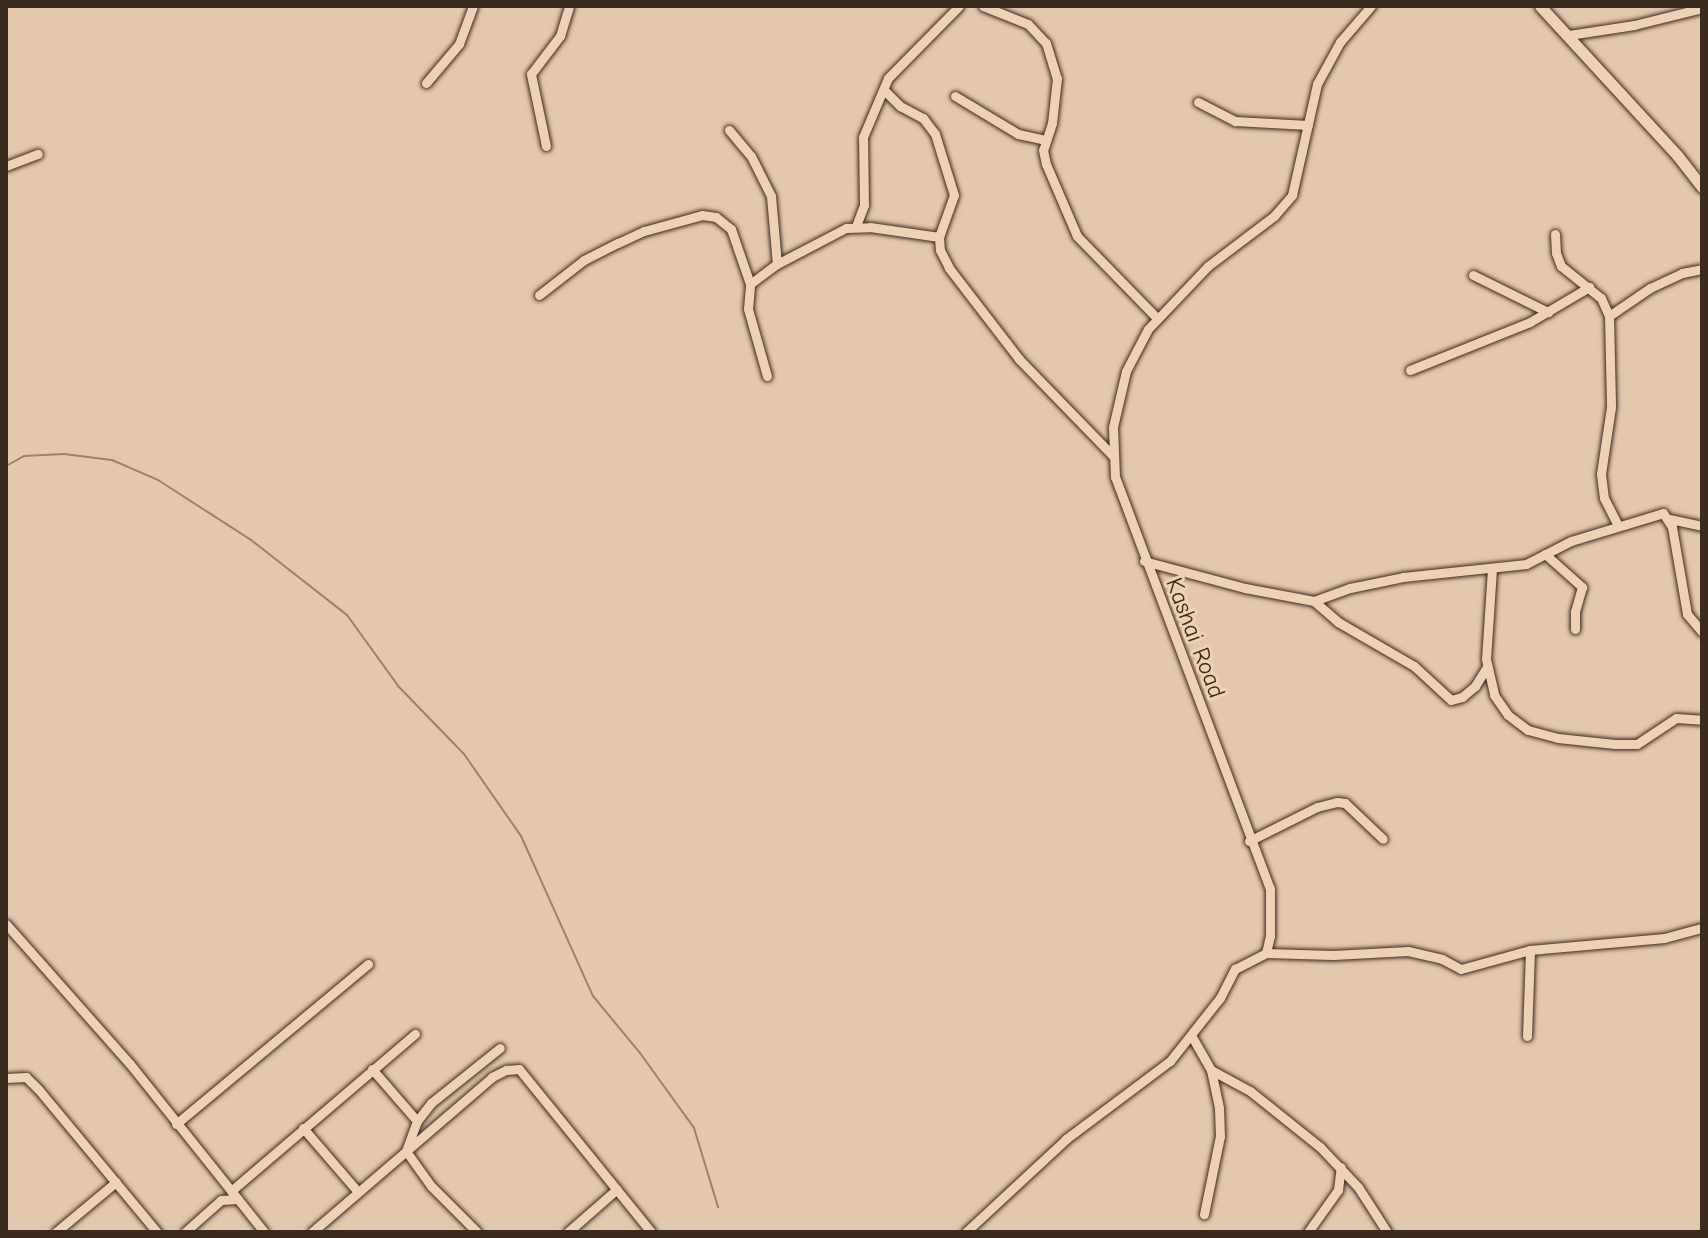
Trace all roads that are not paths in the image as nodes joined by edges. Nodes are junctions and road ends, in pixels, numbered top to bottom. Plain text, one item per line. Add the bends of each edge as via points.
1 (473, 6) edge
2 (569, 6) edge
3 (959, 6) edge
4 (983, 6) edge
5 (1371, 6) edge
6 (1540, 6) edge
7 (1702, 8) edge
8 (1569, 35) junction
9 (426, 83) dead end
10 (884, 90) junction
11 (955, 96) dead end
12 (1198, 102) dead end
13 (1308, 125) junction
14 (729, 130) dead end
15 (1046, 140) junction
16 (546, 146) dead end
17 (38, 154) dead end
18 (6, 166) edge
19 (1702, 187) edge
20 (856, 226) junction
21 (1555, 234) dead end
22 (939, 237) junction
23 (777, 264) junction
24 (1702, 269) edge
25 (1473, 275) dead end
26 (750, 284) junction
27 (1589, 287) junction
28 (539, 295) dead end
29 (1548, 312) junction
30 (1609, 316) junction
31 (1157, 318) junction
32 (1410, 370) dead end
33 (767, 376) dead end
34 (1112, 455) junction
35 (1670, 519) junction
36 (1617, 524) junction
37 (1702, 526) edge
38 (1545, 554) junction
39 (1144, 561) junction
40 (1492, 569) junction
41 (1314, 601) junction
42 (1575, 629) dead end
43 (1702, 632) edge
44 (1487, 667) junction
45 (1702, 720) edge
46 (1383, 839) dead end
47 (1249, 841) junction
48 (6, 924) edge
49 (1702, 928) edge
50 (1530, 950) junction
51 (1266, 953) junction
52 (368, 964) dead end
53 (415, 1034) dead end
54 (1191, 1035) junction
55 (1527, 1036) dead end
56 (500, 1048) dead end
57 (372, 1069) junction
58 (1211, 1070) junction
59 (6, 1078) edge
60 (417, 1121) junction
61 (176, 1124) junction
62 (303, 1128) junction
63 (406, 1151) junction
64 (1341, 1167) junction
65 (116, 1182) junction
66 (617, 1189) junction
67 (231, 1191) junction
68 (358, 1192) junction
69 (238, 1199) junction
70 (1204, 1214) dead end
71 (56, 1232) edge
72 (157, 1232) edge
73 (185, 1232) edge
74 (264, 1232) edge
75 (312, 1232) edge
76 (477, 1232) edge
77 (568, 1232) edge
78 (651, 1232) edge
79 (966, 1232) edge
80 (1308, 1232) edge
81 (1387, 1232) edge

1 - 9 street via 459,44
2 - 16 street via 560,36 531,74
3 - 10 street via 901,61
4 - 15 street via 1028,24 1050,50 1057,78
5 - 13 street, Kashai Road via 1340,42 1317,84
6 - 8 main road
7 - 8 street
8 - 19 main road
10 - 20 street via 863,137 866,190
10 - 22 street via 923,118 935,134 954,195
11 - 15 street via 1018,134
12 - 13 street via 1235,121
13 - 31 street, Kashai Road via 1292,195 1274,216 1208,266
14 - 23 street via 751,156 771,196
15 - 31 street via 1043,156 1077,236
17 - 18 street
20 - 22 street
20 - 23 street
21 - 27 street via 1561,266
22 - 34 street via 949,268 988,321
23 - 26 street
24 - 30 street via 1650,288
25 - 29 street
26 - 28 street via 731,229 716,217 702,215 618,243 584,260
26 - 33 street via 748,309
27 - 29 street
27 - 30 street
29 - 32 street
30 - 36 street via 1611,407 1601,474 1604,498
31 - 34 street, Kashai Road via 1126,371
34 - 39 street, Kashai Road
35 - 36 street via 1659,513
35 - 37 street
35 - 43 street via 1681,598
36 - 38 street
38 - 40 street via 1526,564
38 - 42 street via 1582,587
39 - 41 street
39 - 47 street, Kashai Road
40 - 41 street via 1403,577
40 - 44 street
41 - 44 street via 1338,622 1414,666 1451,700 1475,686
44 - 45 street via 1494,695 1508,715 1528,730 1558,738 1637,744 1676,718
46 - 47 street via 1345,803 1337,802
47 - 51 street, Kashai Road via 1270,889
48 - 61 street
49 - 50 street via 1664,938
50 - 51 street via 1461,969 1408,951
50 - 55 street
51 - 54 street via 1235,969
52 - 61 street
53 - 57 street
54 - 58 street
54 - 79 street via 1170,1061 1066,1139
56 - 60 street via 448,1088
57 - 60 street
57 - 62 street
58 - 64 street via 1250,1091
58 - 70 street via 1220,1136
59 - 65 street via 26,1077
60 - 63 street
61 - 67 street
62 - 67 street
62 - 68 street
63 - 66 street via 492,1077 519,1069
63 - 68 street
63 - 76 street via 431,1186
64 - 80 street via 1338,1190
64 - 81 street
65 - 71 street
65 - 72 street
66 - 77 street
66 - 78 street
67 - 69 street
68 - 75 street
69 - 73 street via 216,1204
69 - 74 street

